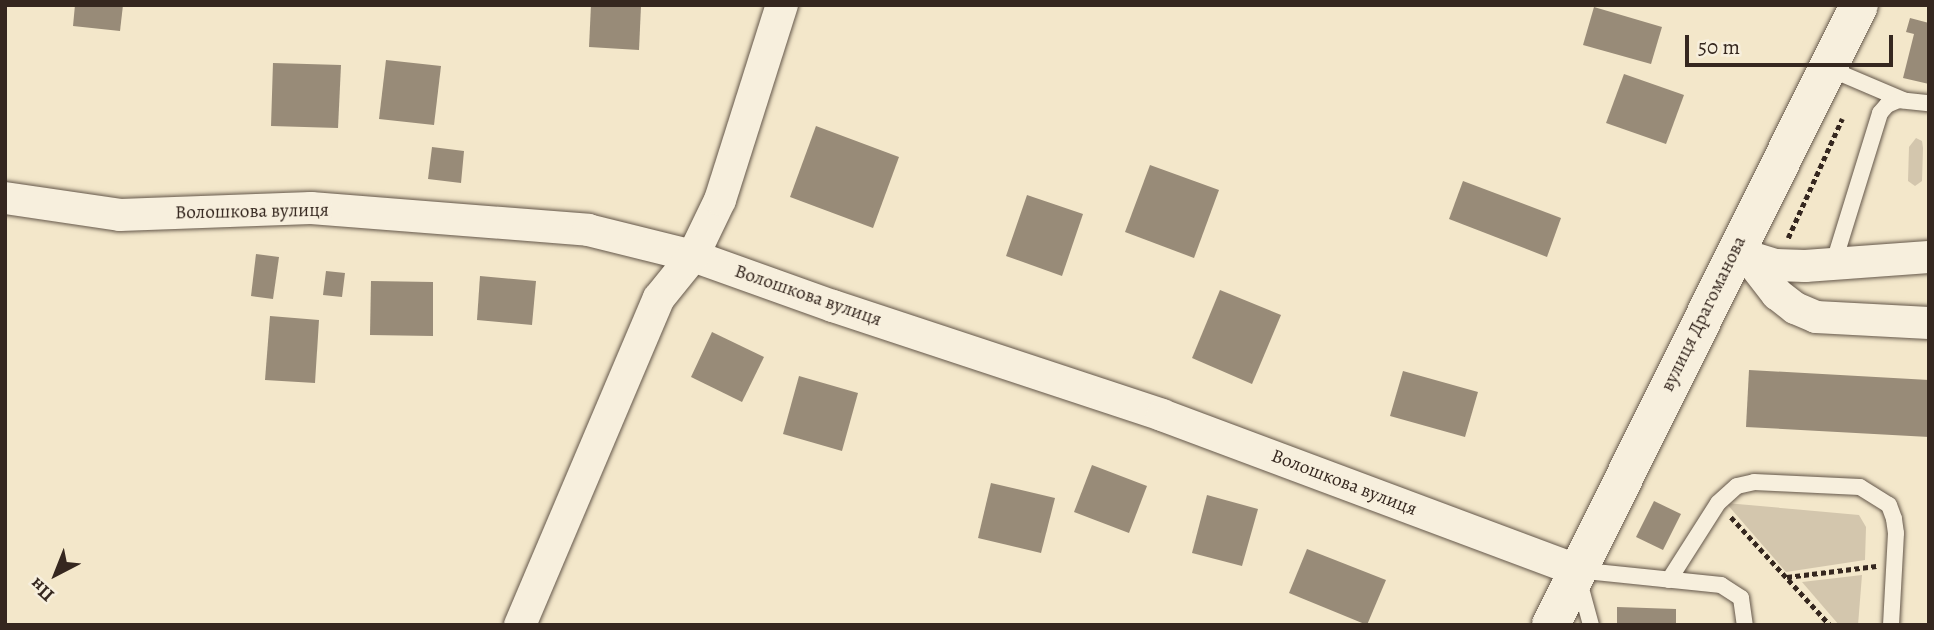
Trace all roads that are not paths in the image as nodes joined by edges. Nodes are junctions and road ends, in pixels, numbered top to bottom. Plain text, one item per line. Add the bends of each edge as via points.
1 (782, 5) edge
2 (1859, 5) edge
3 (1843, 75) junction
4 (1903, 100) junction
5 (1929, 103) edge
6 (5, 198) edge
7 (693, 256) junction
8 (1929, 257) edge
9 (1753, 258) junction
10 (1833, 265) junction
11 (1929, 323) edge
12 (1576, 570) junction
13 (1670, 580) junction
14 (520, 625) edge
15 (1552, 625) edge
16 (1591, 625) edge
17 (1745, 625) edge
18 (1891, 625) edge

1 - 7 street via 720,200
2 - 3 street, вулиця Драгоманова
3 - 4 lane
3 - 9 street, вулиця Драгоманова
4 - 5 lane
4 - 10 lane via 1887,105 1877,118
6 - 7 street, Волошкова вулиця via 120,215 311,208 588,230
7 - 12 street, Волошкова вулиця via 1162,415
7 - 14 street via 659,298
8 - 10 street
9 - 10 street
9 - 11 street via 1776,294 1816,317
9 - 12 street, вулиця Драгоманова
12 - 13 lane
12 - 15 street, вулиця Драгоманова
12 - 16 lane
13 - 17 lane via 1728,588 1741,598
13 - 18 lane via 1731,489 1747,482 1860,487 1883,500 1893,512

